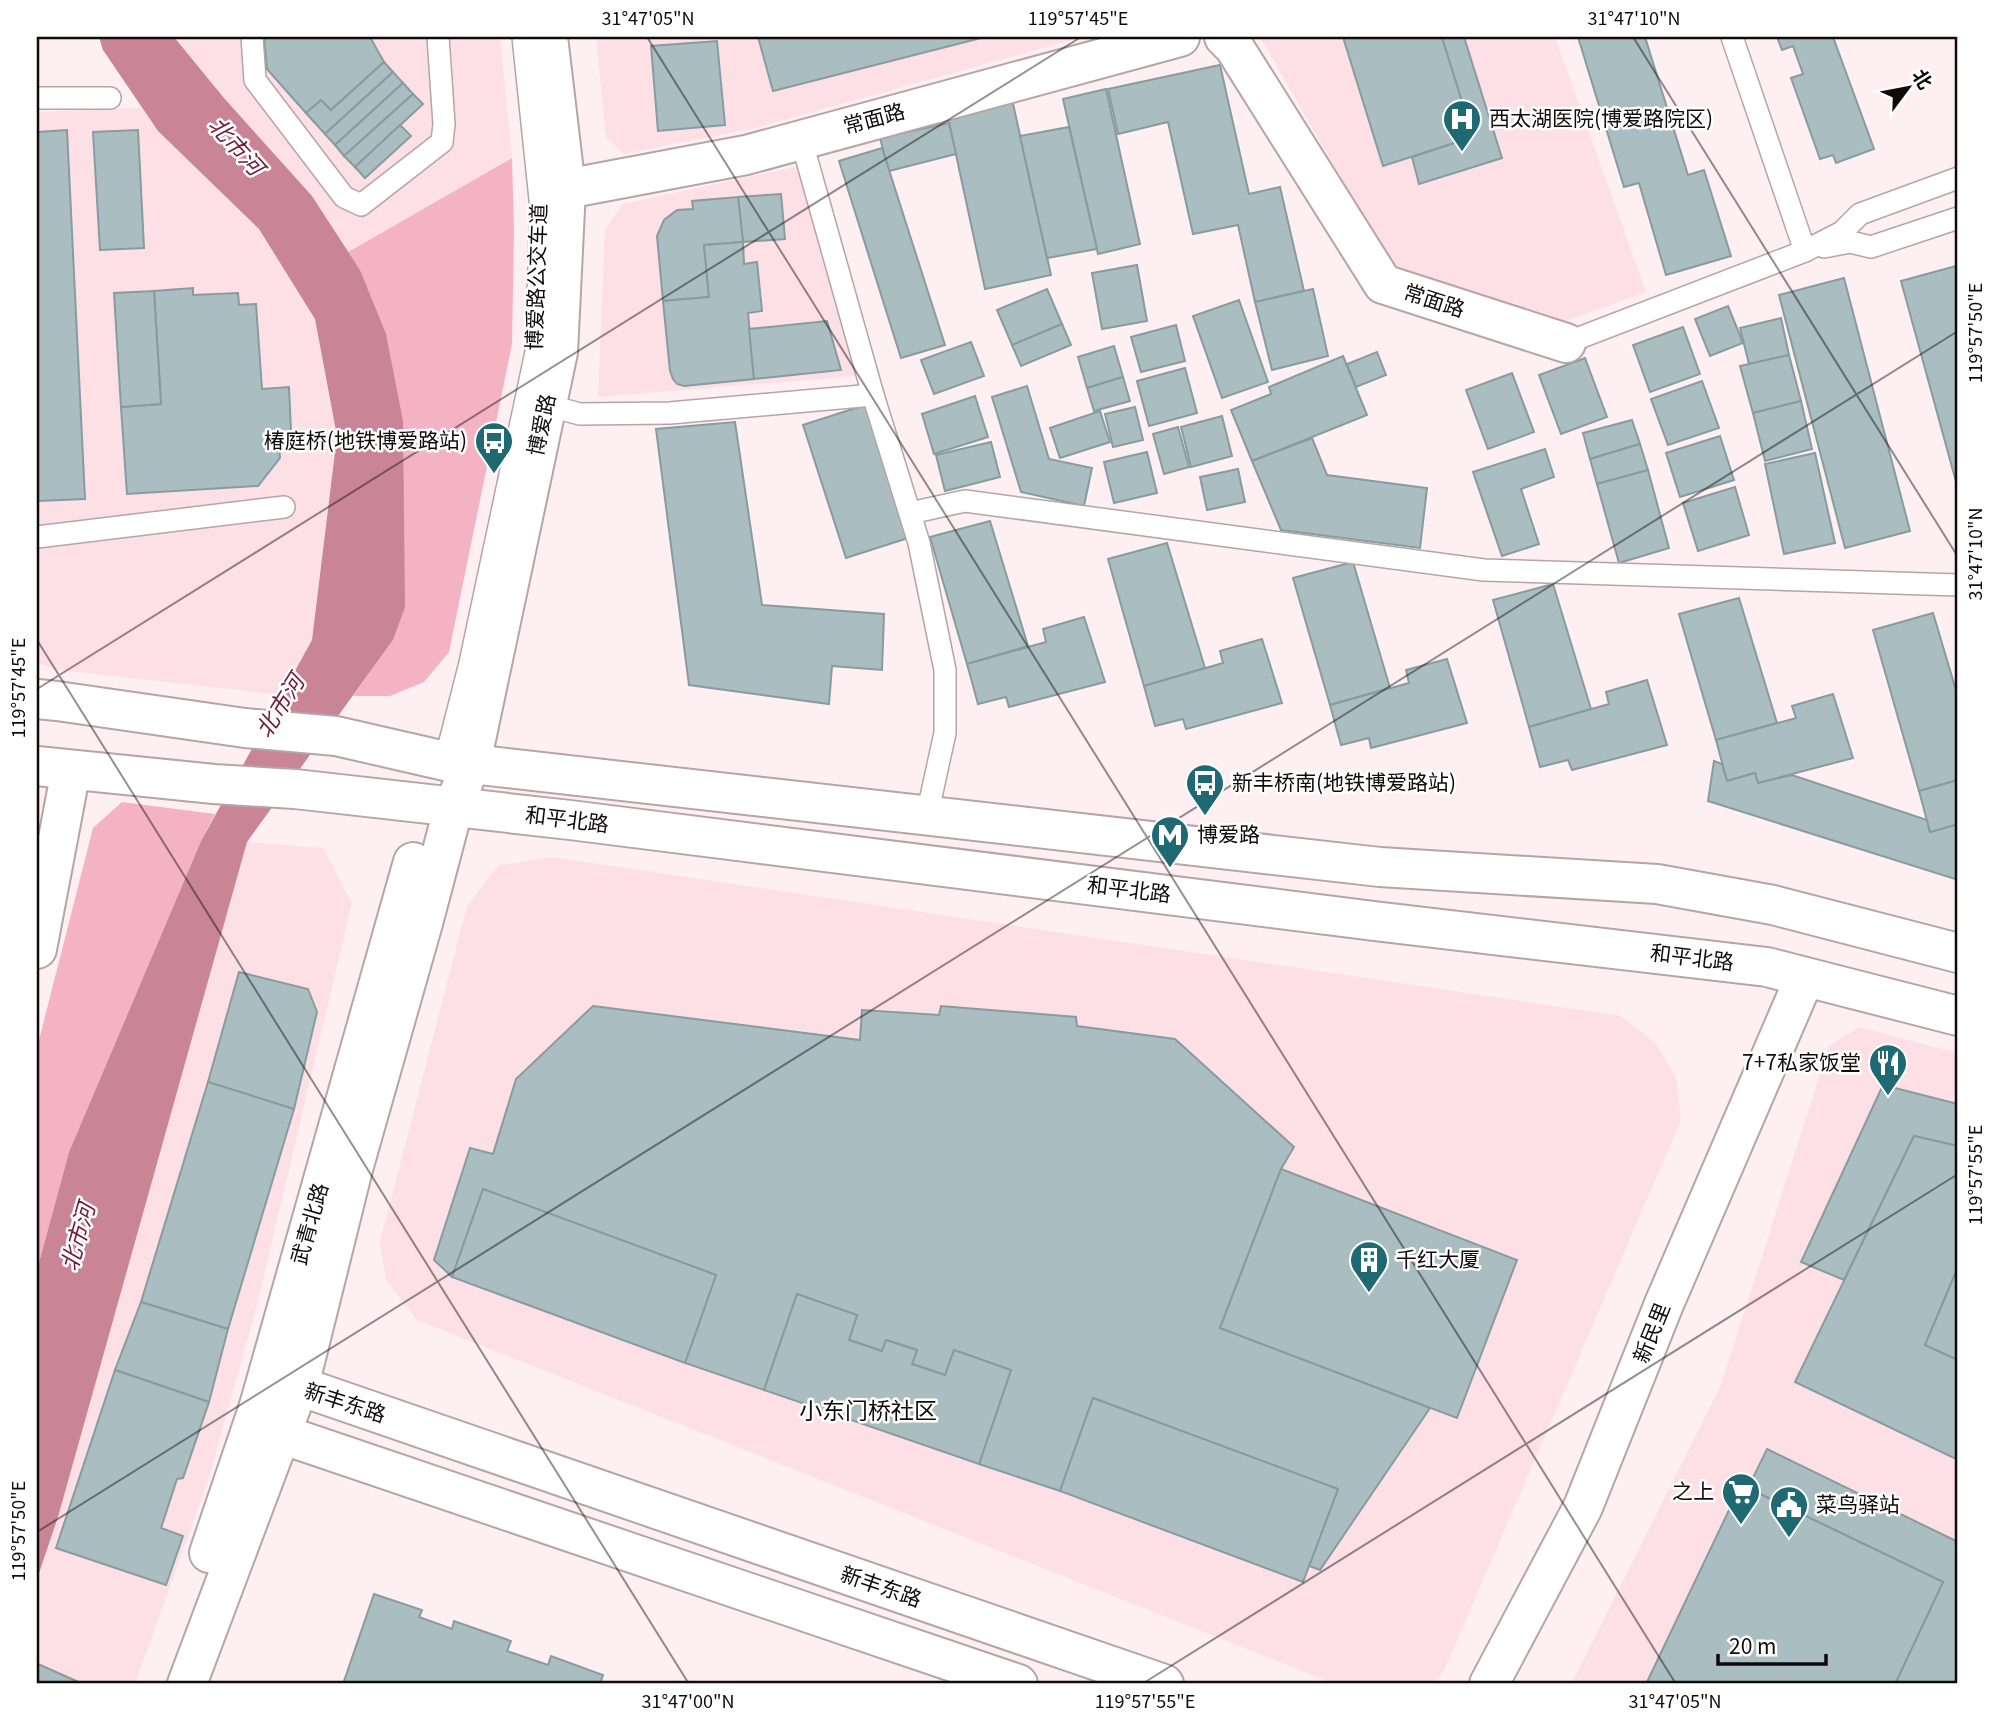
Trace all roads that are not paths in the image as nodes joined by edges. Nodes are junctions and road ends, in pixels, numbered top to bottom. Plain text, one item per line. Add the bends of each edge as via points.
1 (251, 37) edge
2 (438, 37) edge
3 (523, 37) edge
4 (548, 37) edge
5 (1180, 37) edge
6 (1224, 37) edge
7 (1732, 37) edge
8 (37, 98) edge
9 (110, 98) dead end
10 (801, 139) junction
11 (1958, 178) edge
12 (566, 189) junction
13 (1958, 218) edge
14 (1805, 251) junction
15 (1566, 344) joint
16 (873, 395) junction
17 (546, 405) junction
18 (284, 507) dead end
19 (910, 513) junction
20 (37, 537) edge
21 (1958, 585) edge
22 (37, 699) edge
23 (458, 762) junction
24 (54, 768) edge
25 (442, 805) junction
26 (927, 815) junction
27 (37, 949) edge
28 (1958, 953) edge
29 (1805, 977) junction
30 (1958, 1016) edge
31 (299, 1386) junction
32 (270, 1420) junction
33 (165, 1684) edge
34 (187, 1684) edge
35 (1018, 1684) edge
36 (1164, 1684) edge
37 (1489, 1684) edge

1 - 2 lane via 255,80 345,197 360,205 442,142
3 - 23 lane, 博爱路公交车道 via 541,209 536,352 470,663
4 - 12 main road, 博爱路
5 - 10 main road, 常面路
6 - 15 main road, 常面路 via 1383,284
7 - 14 lane
8 - 9 lane
10 - 12 main road, 常面路 via 746,155
10 - 16 lane
11 - 14 lane via 1860,214 1842,232
12 - 17 main road, 博爱路 via 558,352
13 - 14 lane via 1871,247 1850,242
14 - 15 lane
16 - 17 lane via 670,413 580,414
16 - 19 lane
17 - 23 main road, 博爱路
18 - 20 lane
19 - 21 lane via 965,501 1484,570
19 - 26 lane via 945,670 945,733
22 - 23 main road via 336,736
23 - 25 main road, 博爱路
23 - 26 main road
24 - 25 main road, 和平北路
24 - 27 main road
25 - 29 main road, 和平北路 via 1767,967
25 - 31 main road, 武青北路 via 424,923 353,1169
25 - 32 main road, 武青北路
26 - 28 main road via 1380,867 1657,884 1773,905
29 - 30 main road, 和平北路
29 - 37 main road, 新民里 via 1664,1304 1583,1507
31 - 32 main road, 武青北路
31 - 36 main road, 新丰东路
32 - 33 main road, 武青北路
32 - 34 main road, 武青北路
32 - 35 main road

